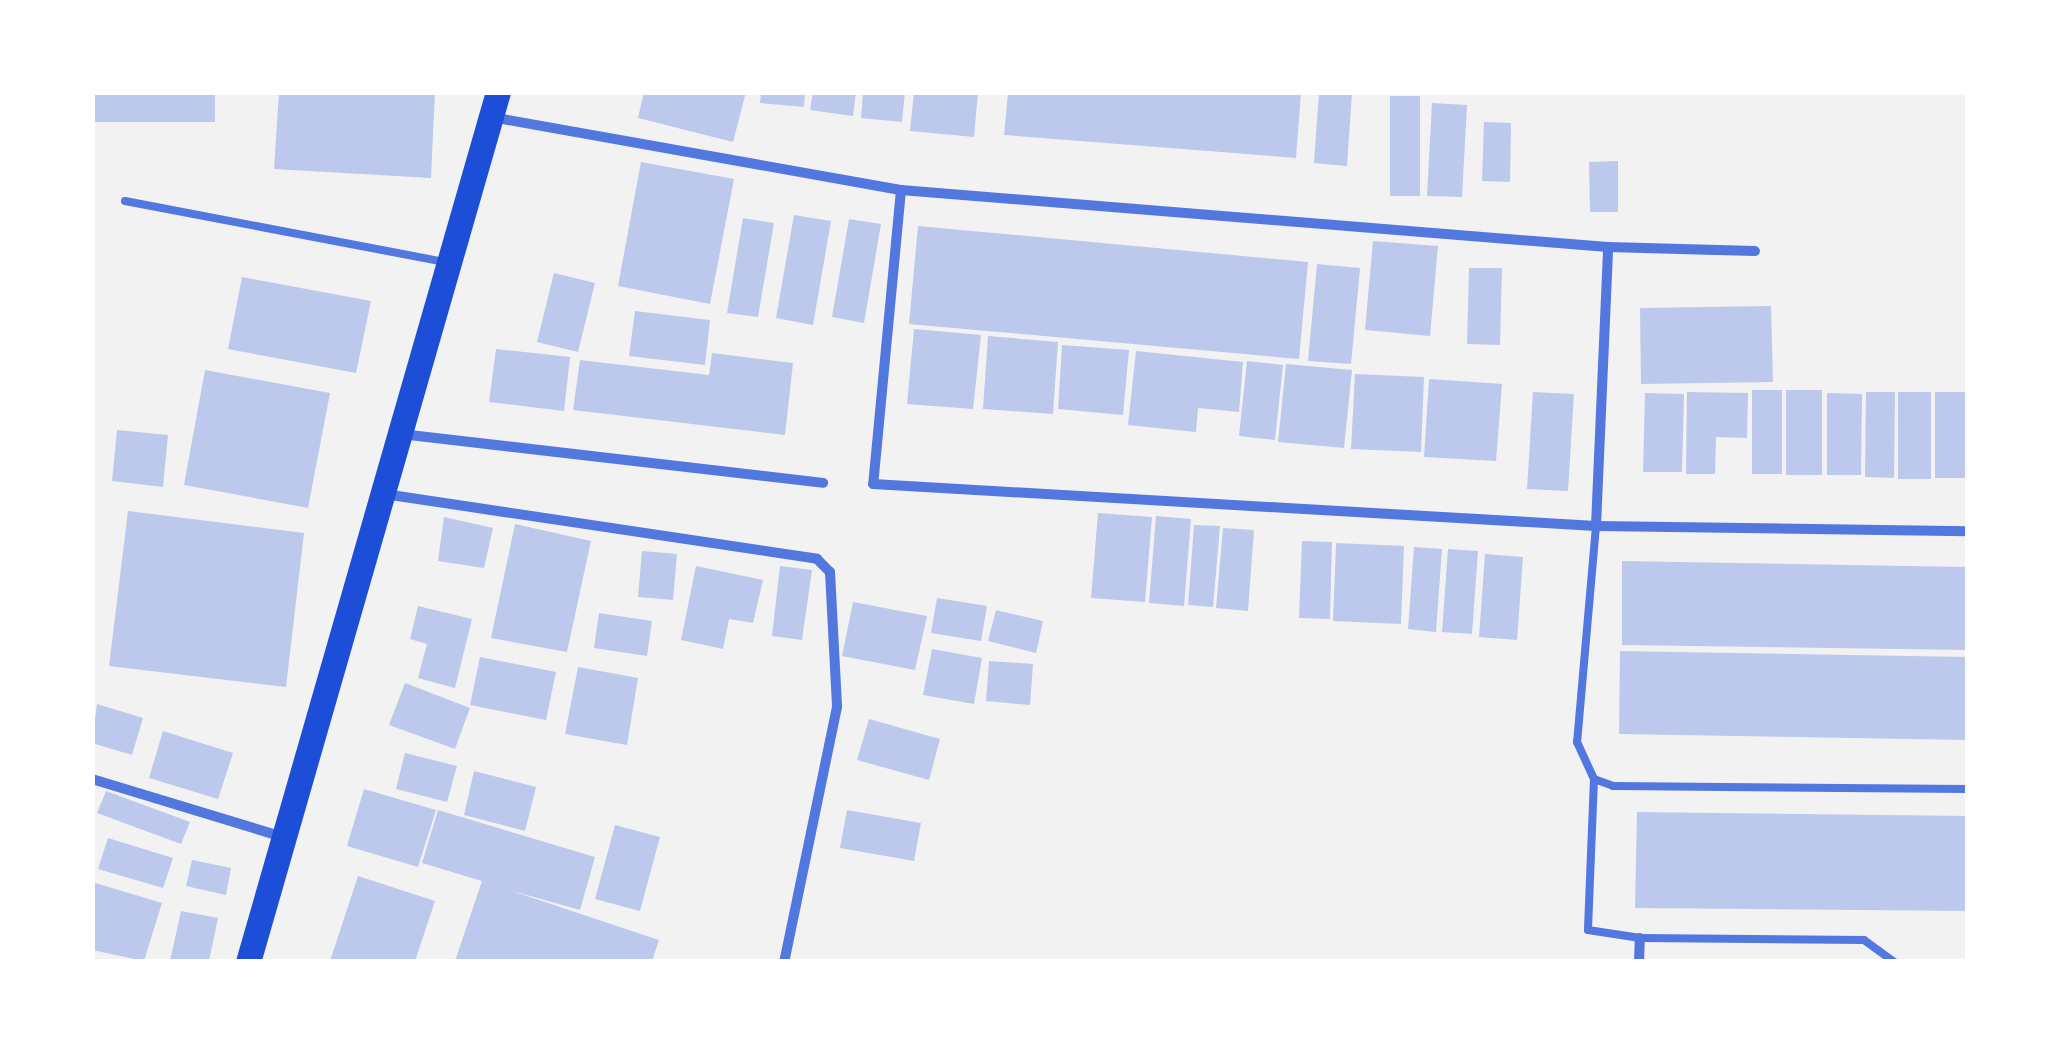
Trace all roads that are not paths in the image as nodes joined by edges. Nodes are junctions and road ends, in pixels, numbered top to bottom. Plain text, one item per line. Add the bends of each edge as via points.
1 (494, 105) edge
2 (901, 190) junction
3 (125, 200) dead end
4 (1608, 247) junction
5 (1755, 251) dead end
6 (449, 262) junction
7 (400, 434) junction
8 (823, 483) dead end
9 (383, 494) junction
10 (1596, 526) junction
11 (1968, 531) edge
12 (92, 779) edge
13 (1594, 779) junction
14 (1968, 788) edge
15 (284, 838) junction
16 (1640, 938) junction
17 (248, 962) edge
18 (784, 962) edge
19 (1639, 962) edge
20 (1894, 962) edge

1 - 2 street
1 - 6 main road
2 - 4 street
2 - 10 street via 872,484
3 - 6 lane
4 - 5 street
4 - 10 street
6 - 7 main road
7 - 8 street
7 - 9 main road
9 - 15 main road
9 - 18 street via 816,560 830,572 837,707
10 - 11 street
10 - 13 lane via 1578,742
12 - 15 street
13 - 14 lane via 1613,786
13 - 16 lane via 1588,930
15 - 17 main road
16 - 19 street
16 - 20 lane via 1864,940

